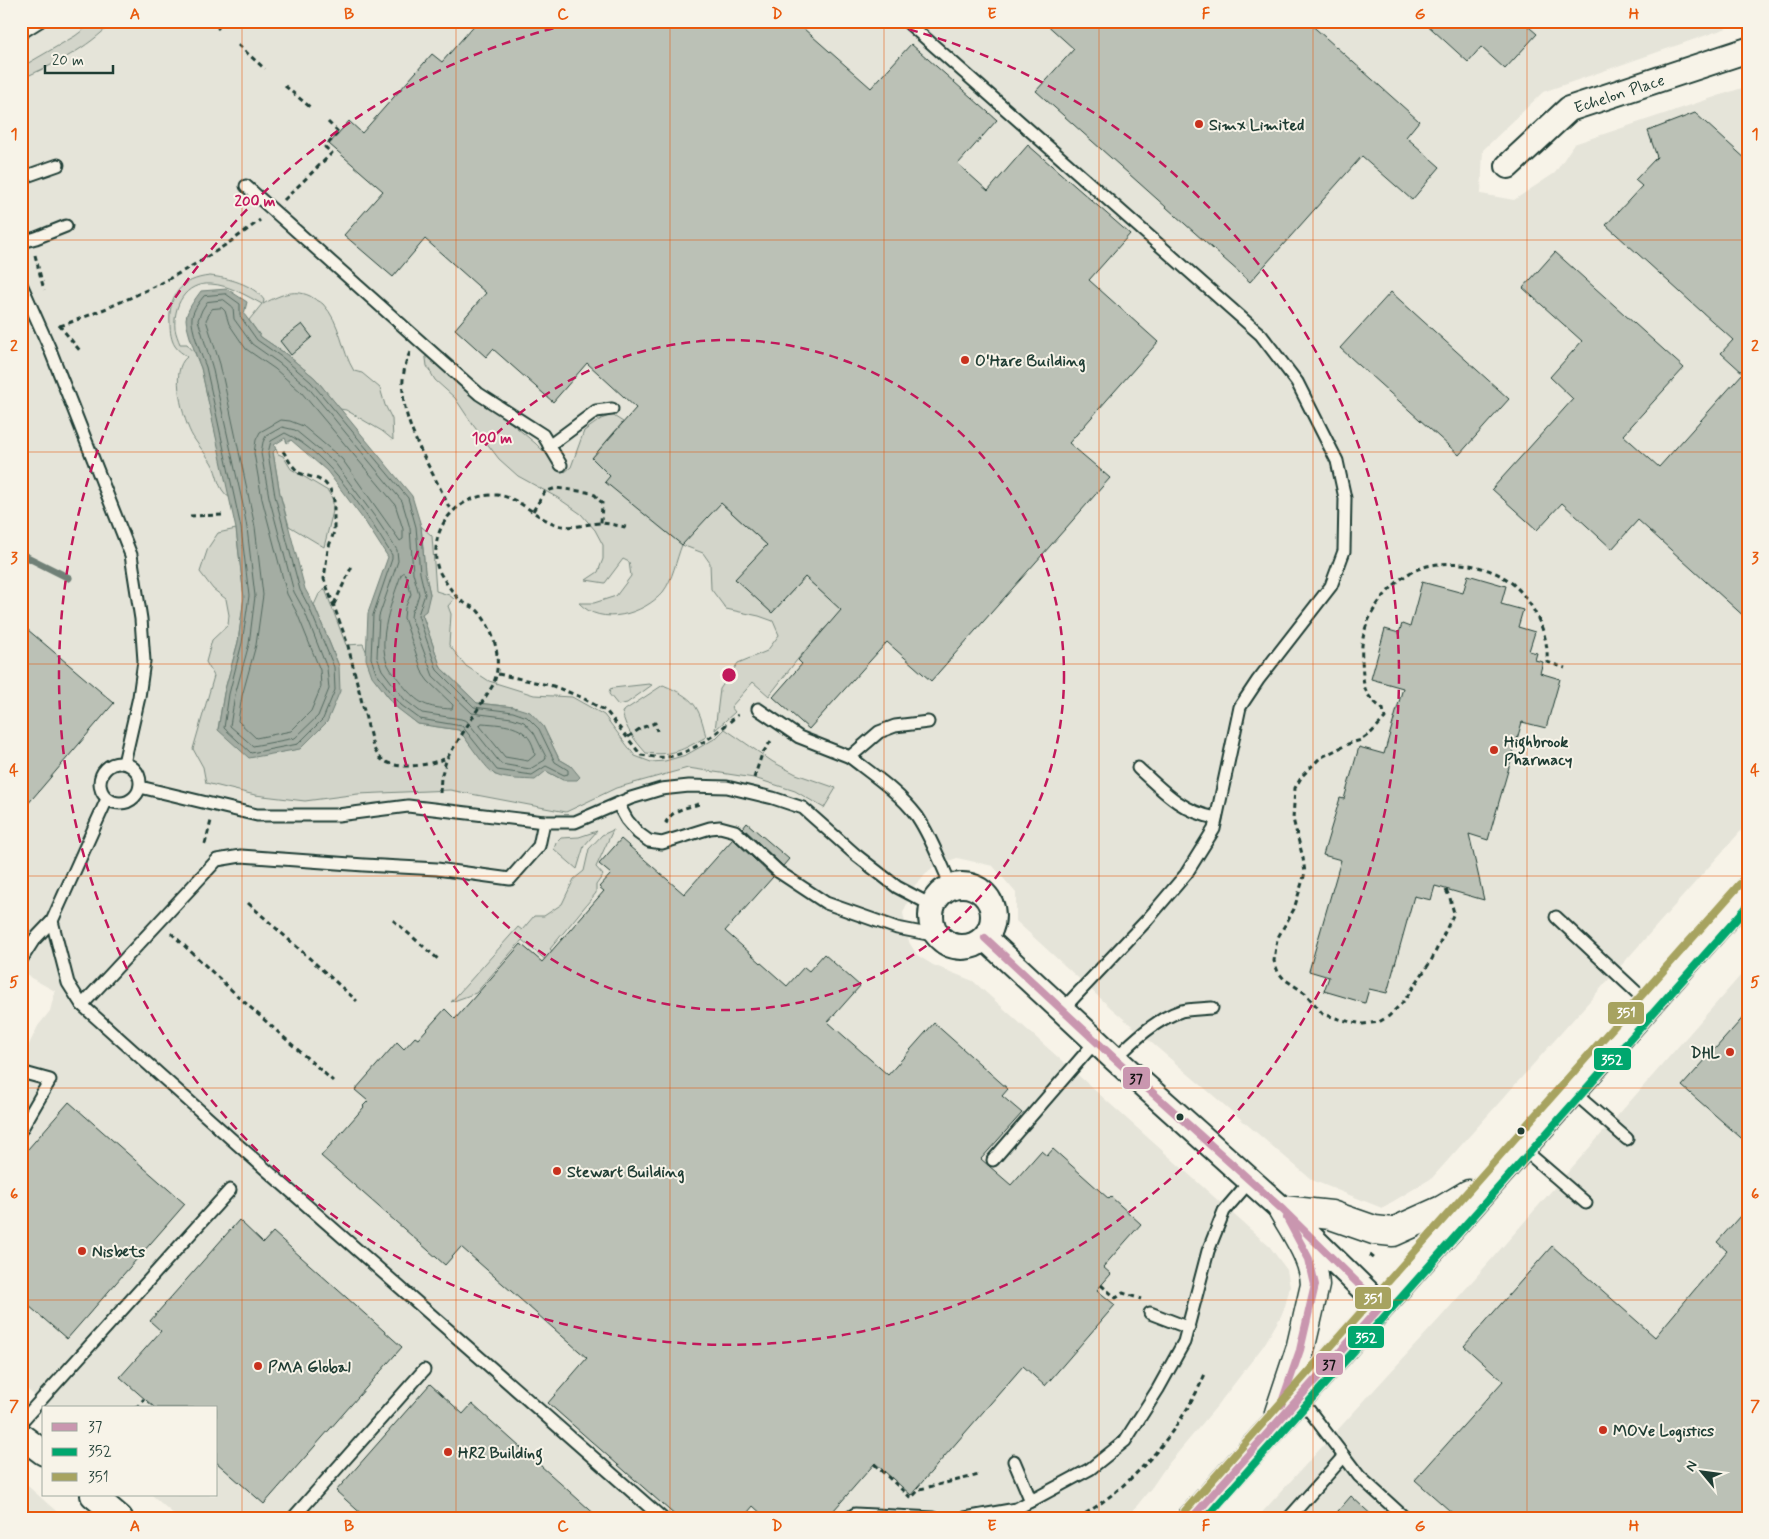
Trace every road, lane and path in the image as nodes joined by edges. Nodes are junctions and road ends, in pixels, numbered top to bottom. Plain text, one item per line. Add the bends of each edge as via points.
1 (40, 21) edge
2 (210, 21) edge
3 (906, 21) edge
4 (219, 29) dead end
5 (21, 33) edge
6 (238, 46) dead end
7 (1748, 50) edge
8 (265, 69) dead end
9 (285, 86) dead end
10 (311, 108) dead end
11 (328, 122) dead end
12 (58, 165) dead end
13 (1508, 166) dead end
14 (21, 178) edge
15 (246, 186) dead end
16 (273, 209) junction
17 (66, 226) dead end
18 (21, 242) edge
19 (35, 255) dead end
20 (21, 284) edge
21 (46, 298) dead end
22 (56, 321) dead end
23 (60, 326) junction
24 (416, 338) junction
25 (81, 352) dead end
26 (612, 409) dead end
27 (550, 446) junction
28 (283, 451) dead end
29 (561, 465) dead end
30 (533, 511) junction
31 (450, 514) junction
32 (222, 515) dead end
33 (190, 516) dead end
34 (602, 523) junction
35 (626, 527) dead end
36 (353, 564) dead end
37 (334, 605) junction
38 (1565, 668) dead end
39 (498, 674) junction
40 (758, 709) dead end
41 (738, 715) dead end
42 (928, 722) dead end
43 (657, 731) dead end
44 (628, 737) junction
45 (772, 741) dead end
46 (850, 757) junction
47 (447, 758) junction
48 (124, 763) junction
49 (1138, 768) dead end
50 (754, 778) dead end
51 (140, 787) junction
52 (440, 793) dead end
53 (107, 799) junction
54 (707, 803) dead end
55 (618, 804) junction
56 (1216, 818) junction
57 (211, 821) dead end
58 (544, 822) junction
59 (669, 824) dead end
60 (206, 844) dead end
61 (951, 886) junction
62 (1446, 890) dead end
63 (1748, 891) edge
64 (248, 903) dead end
65 (933, 906) junction
66 (1556, 917) dead end
67 (393, 920) dead end
68 (52, 921) junction
69 (159, 923) junction
70 (938, 936) junction
71 (985, 938) junction
72 (21, 960) edge
73 (439, 960) dead end
74 (357, 1001) dead end
75 (1648, 1004) junction
76 (82, 1005) junction
77 (1212, 1008) dead end
78 (1062, 1010) junction
79 (1096, 1041) junction
80 (1115, 1059) junction
81 (21, 1072) edge
82 (333, 1081) dead end
83 (1572, 1092) junction
84 (21, 1130) edge
85 (1627, 1140) dead end
86 (1521, 1148) junction
87 (993, 1160) dead end
88 (1492, 1180) junction
89 (1250, 1181) junction
90 (230, 1190) dead end
91 (1586, 1202) dead end
92 (1283, 1210) junction
93 (1381, 1306) junction
94 (1150, 1313) dead end
95 (1189, 1328) junction
96 (424, 1370) dead end
97 (1205, 1374) dead end
98 (1299, 1397) junction
99 (144, 1399) dead end
100 (138, 1406) edge
101 (21, 1422) edge
102 (1274, 1426) junction
103 (21, 1436) edge
104 (42, 1452) edge
105 (1344, 1456) junction
106 (1014, 1461) dead end
107 (874, 1464) dead end
108 (979, 1475) dead end
109 (94, 1496) edge
110 (1031, 1501) junction
111 (120, 1518) edge
112 (293, 1518) edge
113 (662, 1518) edge
114 (849, 1518) edge
115 (934, 1518) edge
116 (965, 1518) edge
117 (1078, 1518) edge
118 (1192, 1518) edge
119 (1289, 1518) edge
120 (1405, 1518) edge

1 - 5 lane
2 - 4 path
3 - 56 lane via 1261,335 1297,382 1337,461 1346,498 1344,551 1331,586 1240,707
6 - 8 path
7 - 13 street, Echelon Place via 1569,109
9 - 10 path
11 - 16 path via 339,132 325,147 332,153
12 - 14 lane
15 - 16 lane
16 - 23 path via 233,241 150,289
16 - 24 lane
17 - 18 lane
19 - 21 path
20 - 48 lane via 131,555 144,661
22 - 23 path
23 - 25 path
24 - 27 lane via 479,394 543,435
24 - 31 path via 404,370 404,403 416,442 443,492
26 - 27 lane via 596,411
27 - 29 lane
28 - 37 path via 300,473 325,483 334,500 334,532 324,579
30 - 31 path via 500,495 482,495
30 - 34 path via 554,524 565,526
30 - 34 path via 545,492 556,488 587,492 602,503
31 - 39 path via 436,540 438,570 457,597 477,610 495,642
32 - 33 path
34 - 35 path
36 - 37 path
37 - 47 path via 347,642 373,748 381,758 398,766 431,764
38 - 62 path via 1547,662 1548,651 1541,626 1524,595 1512,583 1482,569 1447,562 1428,565 1394,584 1370,614 1364,630 1364,687 1370,699 1383,709 1385,718 1361,740 1320,758 1295,788 1293,819 1305,873 1294,909 1276,939 1274,962 1278,972 1305,993 1323,1014 1363,1024 1379,1022 1404,1001 1431,962 1454,913
39 - 44 path via 553,686 581,697 608,712
39 - 47 path
40 - 46 lane via 799,737
41 - 44 path via 714,736 677,755 662,758 642,756
42 - 46 lane via 895,726 879,732
43 - 44 path via 655,723
45 - 50 path via 762,754
46 - 61 lane via 890,788 917,817
47 - 52 path
48 - 51 lane via 136,770
48 - 53 lane via 108,767 101,777 101,790
49 - 56 lane via 1181,806 1202,816
51 - 53 lane via 128,802 114,803
51 - 58 lane via 257,815 338,815 408,806
53 - 68 lane
54 - 59 path via 677,810 666,822
55 - 58 lane via 575,822
55 - 65 lane via 660,789 688,786 728,788 773,798 803,808 897,887
55 - 70 lane via 627,820 649,841 662,843 710,828 735,832 779,872 826,903 897,928
56 - 78 lane via 1214,829 1186,874
57 - 60 path
58 - 69 lane via 538,846 510,879 438,870 230,857 217,860
61 - 65 street via 943,891
61 - 71 street via 975,887 992,904 992,928
63 - 75 main road
64 - 74 path
65 - 70 street via 931,916
66 - 75 lane
67 - 73 path
68 - 72 lane
68 - 76 lane via 68,983
69 - 76 lane
69 - 82 path
70 - 71 street via 946,943 966,948
71 - 78 street
75 - 83 main road
76 - 113 lane
77 - 80 lane via 1186,1010 1168,1017
78 - 79 street
79 - 80 street
79 - 87 lane
80 - 89 street
81 - 84 lane via 50,1080
83 - 85 lane
83 - 86 main road
86 - 88 main road
86 - 91 lane
88 - 92 main road via 1442,1210 1393,1232 1331,1215
88 - 93 main road
89 - 92 street
89 - 95 lane via 1224,1211 1208,1252
90 - 101 lane
92 - 93 street
92 - 102 main road via 1309,1257 1314,1285 1300,1350
93 - 98 main road
94 - 95 lane
95 - 110 lane via 1158,1389 1125,1440 1090,1469
96 - 112 lane
97 - 117 path via 1197,1393 1161,1446 1135,1474
98 - 102 main road
98 - 105 lane
99 - 100 path
102 - 118 main road
103 - 104 street
105 - 119 lane
105 - 120 lane via 1359,1476
106 - 110 lane
107 - 108 path via 910,1498 920,1490
109 - 111 street
110 - 116 lane via 1016,1509
114 - 115 lane via 855,1514

